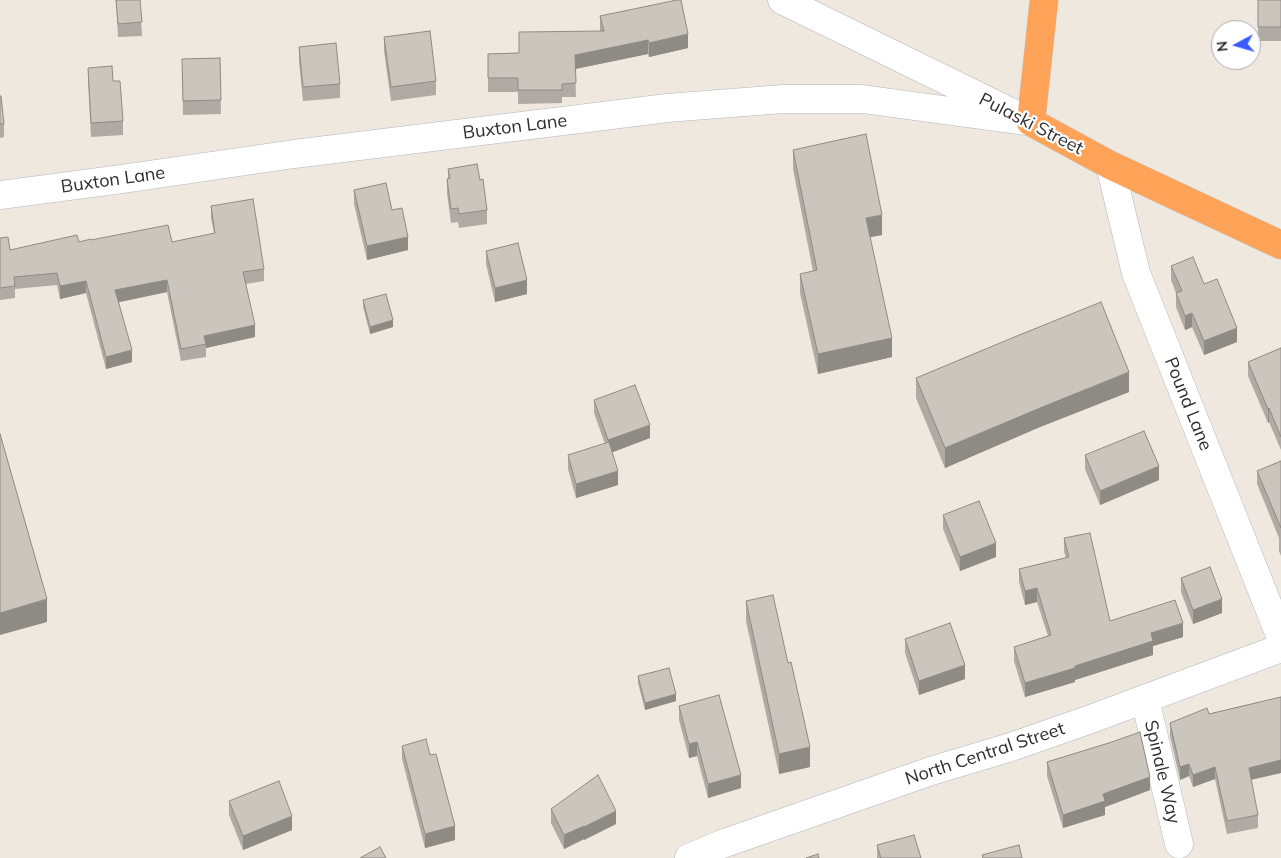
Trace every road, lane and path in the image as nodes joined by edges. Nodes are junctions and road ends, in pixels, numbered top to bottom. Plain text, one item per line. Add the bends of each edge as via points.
1 (782, 0) edge
2 (1044, 0) edge
3 (1031, 122) junction
4 (1110, 165) junction
5 (0, 195) edge
6 (1281, 245) edge
7 (1281, 638) edge
8 (1281, 648) edge
9 (1145, 699) junction
10 (1179, 844) dead end
11 (689, 858) edge

1 - 3 street, Pulaski Street
2 - 3 highway
3 - 4 highway, Pulaski Street
3 - 5 street, Buxton Lane via 862,99 783,99 667,108 294,154
4 - 6 highway, Pulaski Street
4 - 7 street, Pound Lane via 1136,273
8 - 9 street, North Central Street
9 - 10 street, Spinale Way
9 - 11 street, North Central Street via 812,812

